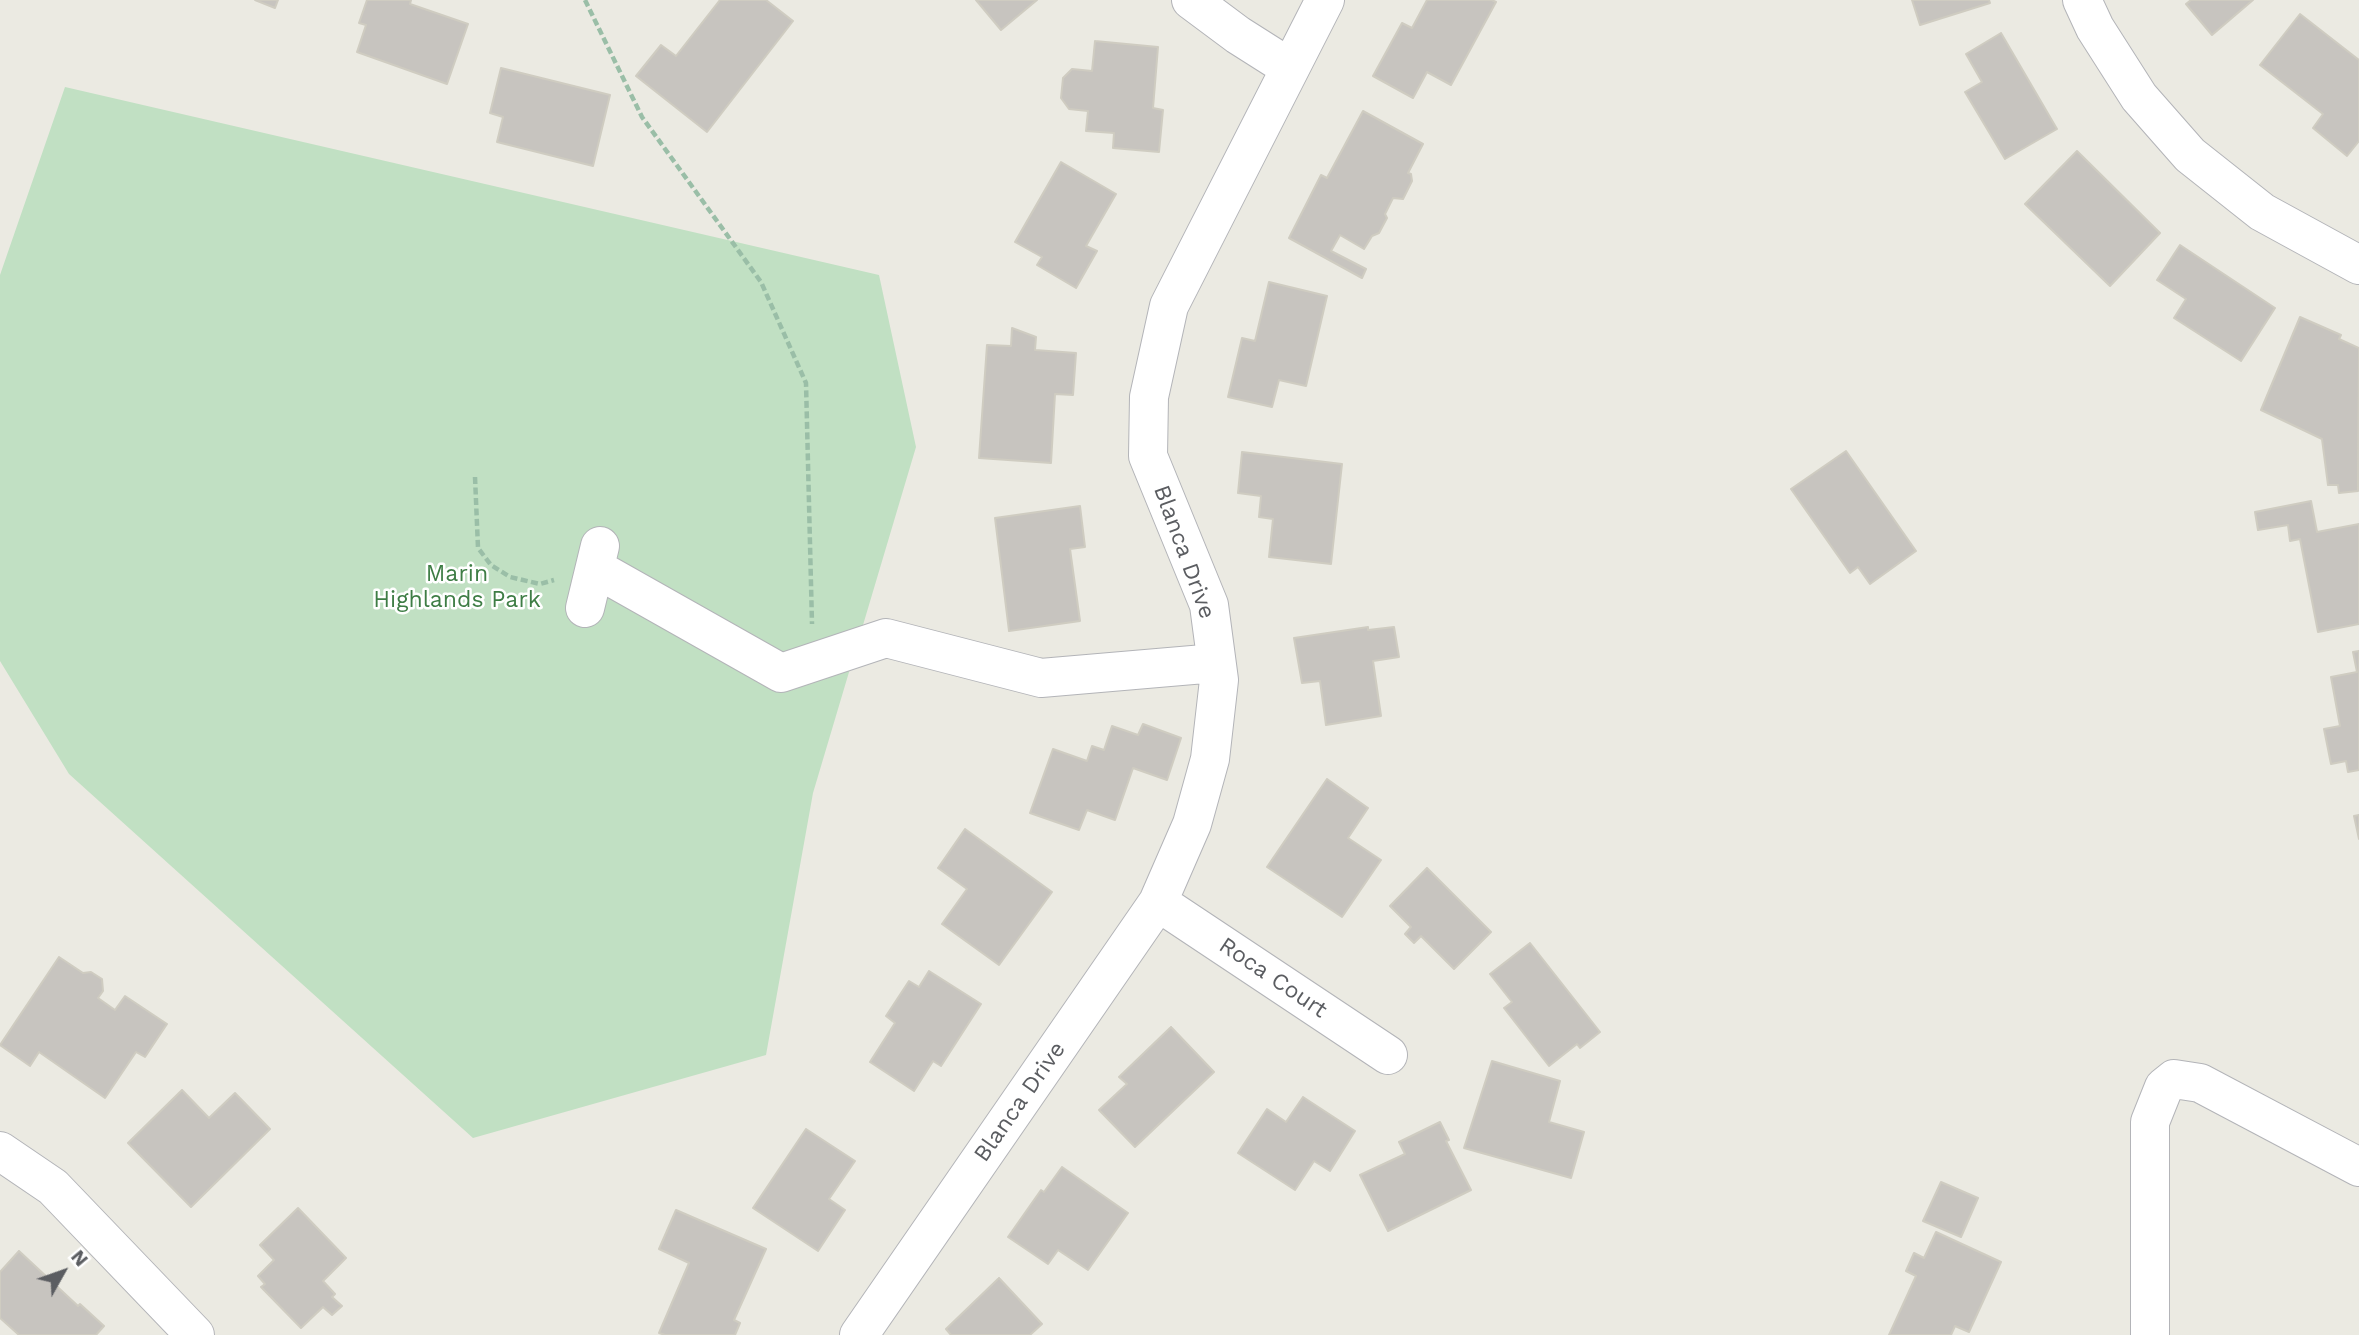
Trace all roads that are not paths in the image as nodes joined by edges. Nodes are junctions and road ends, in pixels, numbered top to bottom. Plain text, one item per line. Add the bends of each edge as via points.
1 (1191, 0) edge
2 (1325, 0) edge
3 (2082, 0) edge
4 (1290, 68) junction
5 (2359, 265) edge
6 (585, 608) dead end
7 (1216, 663) junction
8 (1158, 902) junction
9 (1388, 1055) dead end
10 (0, 1151) edge
11 (2359, 1167) edge
12 (195, 1335) edge
13 (859, 1335) edge
14 (2150, 1335) edge

1 - 4 street
2 - 4 street, Blanca Drive
3 - 5 street via 2139,97 2190,155 2262,212
4 - 7 street, Blanca Drive via 1169,306 1149,397 1148,456 1209,605
6 - 7 street via 598,556 784,672 886,638 1041,678
7 - 8 street, Blanca Drive via 1219,680 1210,760 1192,824
8 - 9 street, Roca Court
8 - 13 street, Blanca Drive
10 - 12 street via 53,1187
11 - 14 street via 2200,1083 2174,1079 2164,1087 2150,1122

